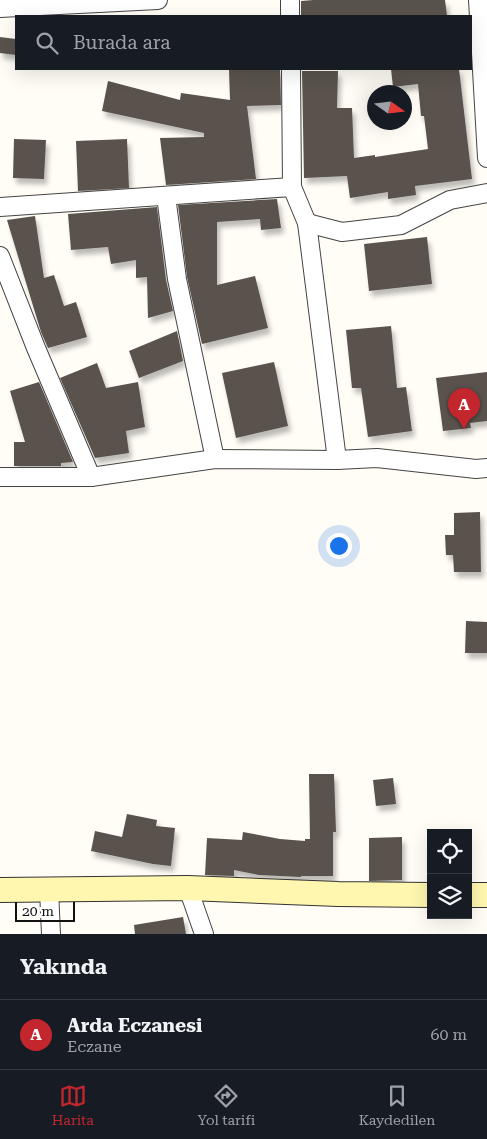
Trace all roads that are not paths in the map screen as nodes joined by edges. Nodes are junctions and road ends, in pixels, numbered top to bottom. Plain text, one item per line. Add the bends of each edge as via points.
1 (158, 0) edge
2 (290, 0) edge
3 (478, 0) edge
4 (0, 8) edge
5 (290, 15) edge
6 (290, 70) edge
7 (487, 158) edge
8 (292, 187) junction
9 (487, 193) edge
10 (166, 196) junction
11 (0, 207) edge
12 (307, 223) junction
13 (0, 256) edge
14 (215, 459) junction
15 (337, 460) junction
16 (487, 468) edge
17 (0, 477) edge
18 (92, 477) junction
19 (188, 888) junction
20 (0, 890) edge
21 (49, 890) junction
22 (427, 895) edge
23 (472, 895) edge
24 (487, 895) edge
25 (51, 934) edge
26 (204, 934) edge

1 - 4 street
2 - 5 street
3 - 7 street
6 - 8 street
8 - 10 street
8 - 12 street
9 - 12 street via 450,200 401,225 342,232
10 - 11 street
10 - 14 street via 177,279
12 - 15 street
13 - 18 street
14 - 15 street
14 - 18 street
15 - 16 street via 377,458
17 - 18 street
19 - 21 main road
19 - 22 main road
19 - 26 street
20 - 21 main road
21 - 25 street
23 - 24 main road

